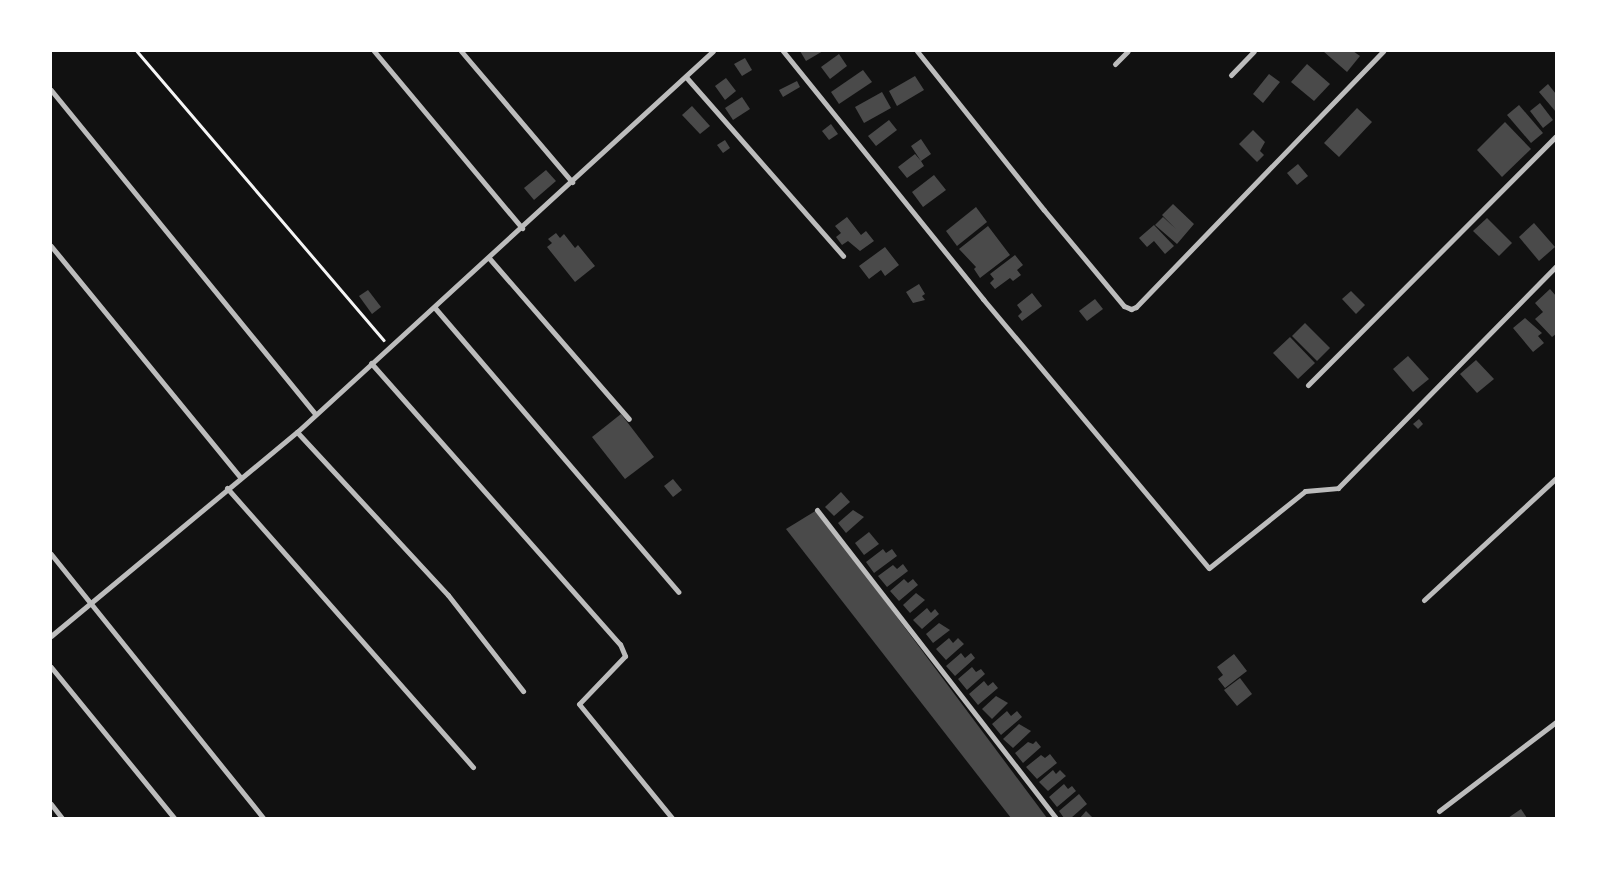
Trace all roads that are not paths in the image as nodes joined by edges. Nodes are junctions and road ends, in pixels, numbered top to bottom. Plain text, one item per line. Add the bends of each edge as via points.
1 (374, 51) edge
2 (461, 51) edge
3 (783, 51) edge
4 (917, 51) edge
5 (1128, 51) edge
6 (1254, 51) edge
7 (1383, 51) edge
8 (710, 52) edge
9 (1115, 64) dead end
10 (1231, 75) dead end
11 (686, 77) junction
12 (51, 90) edge
13 (1556, 136) edge
14 (572, 182) junction
15 (522, 228) junction
16 (51, 246) edge
17 (843, 256) dead end
18 (489, 258) junction
19 (1556, 266) edge
20 (434, 308) junction
21 (371, 363) junction
22 (1308, 385) dead end
23 (315, 414) junction
24 (629, 419) dead end
25 (297, 432) junction
26 (240, 477) junction
27 (1556, 478) edge
28 (227, 488) junction
29 (817, 510) dead end
30 (51, 554) edge
31 (678, 592) dead end
32 (1424, 600) dead end
33 (92, 603) junction
34 (51, 636) edge
35 (51, 667) edge
36 (523, 690) dead end
37 (1556, 722) edge
38 (473, 767) dead end
39 (51, 804) edge
40 (1439, 811) dead end
41 (62, 818) edge
42 (174, 818) edge
43 (263, 818) edge
44 (672, 818) edge
45 (1056, 818) edge

1 - 15 street
2 - 14 street
3 - 19 street via 983,299 1209,568 1305,491 1338,488
4 - 7 street via 1044,210 1124,306 1131,309
5 - 9 street
6 - 10 street
8 - 11 street
11 - 14 street
11 - 17 street
12 - 23 street
13 - 22 street
14 - 15 street
15 - 18 street
16 - 26 street
18 - 20 street
18 - 24 street
20 - 21 street
20 - 31 street
21 - 23 street
21 - 44 street via 620,644 625,656 579,704
23 - 25 street
25 - 26 street
25 - 36 street via 448,595
26 - 28 street
27 - 32 street
28 - 33 street
28 - 38 street
29 - 45 street
30 - 33 street
33 - 34 street
33 - 43 street
35 - 42 street
37 - 40 street
39 - 41 street

